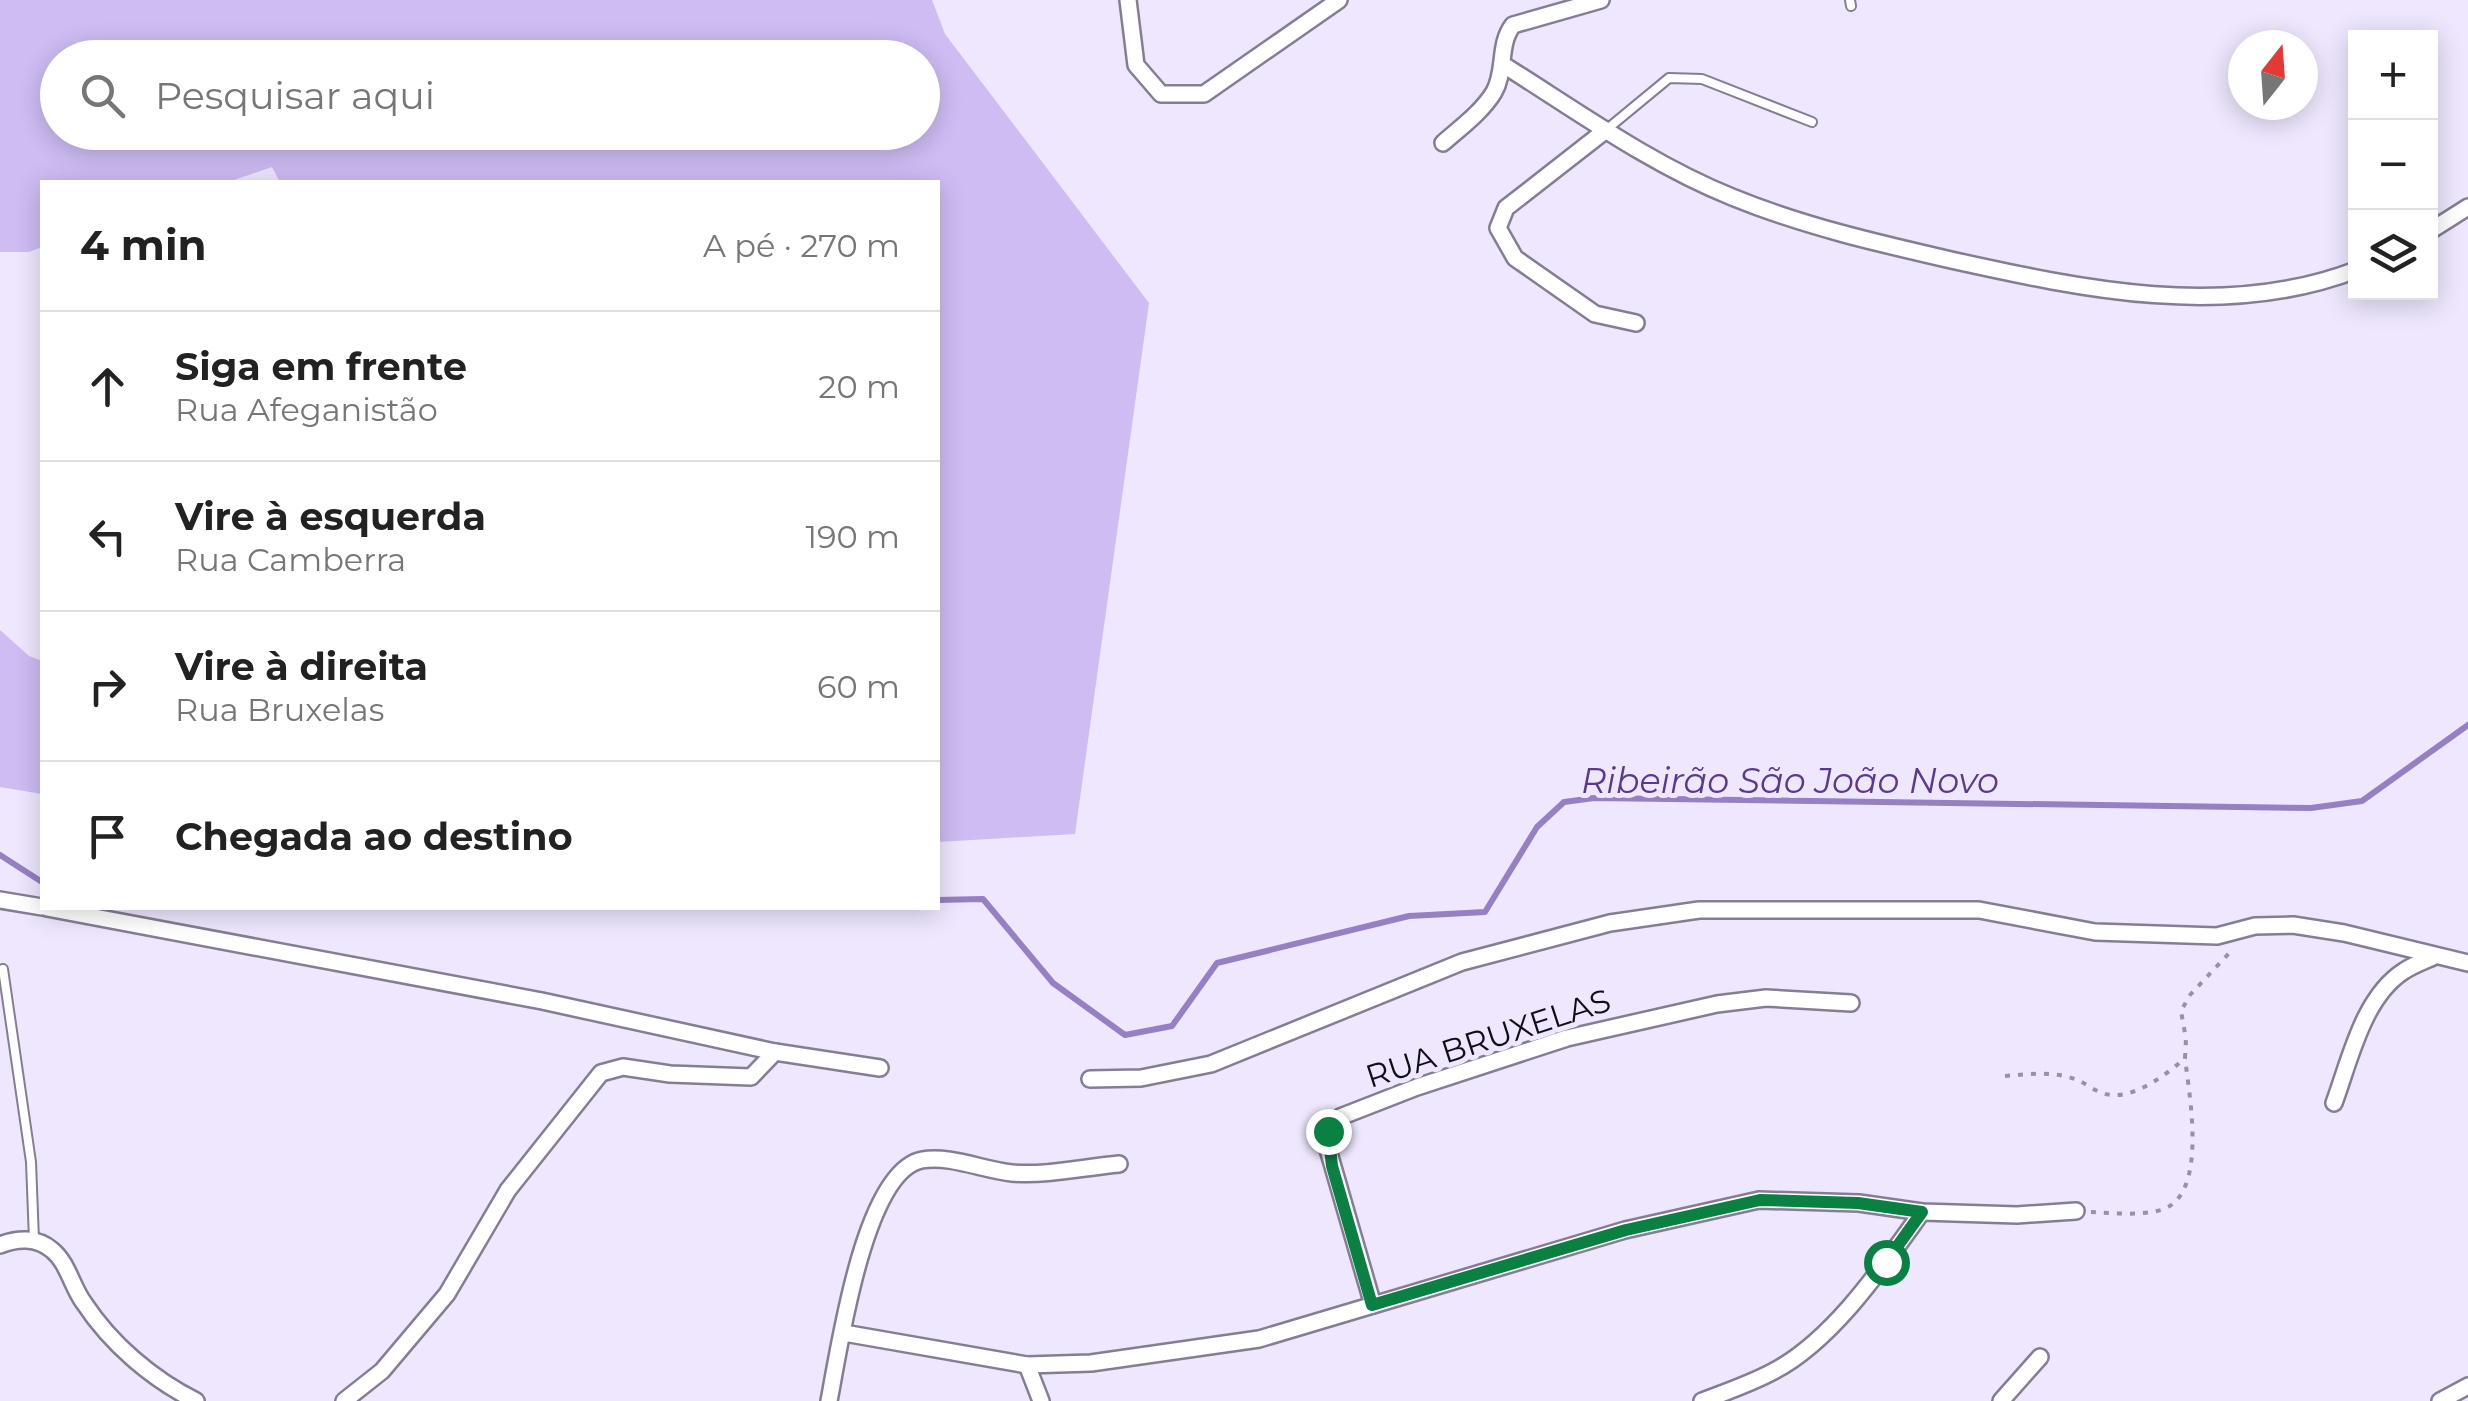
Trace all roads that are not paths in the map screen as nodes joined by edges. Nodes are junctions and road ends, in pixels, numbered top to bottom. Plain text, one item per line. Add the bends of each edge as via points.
1 (1128, 0) edge
2 (1339, 0) edge
3 (1601, 0) edge
4 (1502, 64) junction
5 (1812, 122) dead end
6 (1606, 130) junction
7 (1443, 143) dead end
8 (2468, 207) edge
9 (2438, 226) edge
10 (2348, 273) edge
11 (1636, 323) dead end
12 (0, 900) edge
13 (40, 906) edge
14 (61, 910) edge
15 (2433, 957) junction
16 (2468, 963) edge
17 (4, 969) dead end
18 (1851, 1002) dead end
19 (775, 1052) junction
20 (880, 1068) dead end
21 (1090, 1079) dead end
22 (2334, 1104) dead end
23 (1119, 1164) dead end
24 (2076, 1211) road end
25 (1922, 1212) junction
26 (34, 1240) junction
27 (0, 1245) edge
28 (1372, 1305) junction
29 (844, 1333) junction
30 (2040, 1357) dead end
31 (1026, 1366) junction
32 (2468, 1386) edge
33 (196, 1401) edge
34 (344, 1401) edge
35 (829, 1401) edge
36 (1041, 1401) edge
37 (1702, 1401) edge
38 (2002, 1401) edge
39 (2440, 1401) edge

1 - 2 street via 1136,65 1160,94 1204,94
3 - 4 street via 1513,24
4 - 6 street
4 - 7 street via 1494,92
5 - 6 lane via 1702,79 1670,78
6 - 10 street via 1732,197 1833,231 2058,284 2144,294 2238,294
6 - 11 street via 1506,208 1498,228 1515,258 1595,314
8 - 9 street
12 - 13 street
14 - 19 street
15 - 16 street
15 - 21 street via 2322,928 2255,926 2217,936 2095,932 1979,910 1699,910 1610,923 1462,962 1211,1064 1141,1078
15 - 22 street via 2382,990
17 - 26 lane via 31,1162
18 - 28 street, RUA BRUXELAS via 1766,998 1621,1024 1340,1117 1328,1131 1328,1146
19 - 20 street
19 - 34 street via 751,1077 624,1067 602,1073 508,1190 448,1294 382,1371
23 - 29 street via 1015,1174 926,1159 909,1164 880,1199 864,1240
24 - 25 street
25 - 28 street via 1760,1200 1626,1230
25 - 37 street via 1805,1351
26 - 27 street
26 - 33 street via 60,1258 110,1336
28 - 31 street via 1259,1339
29 - 31 street
29 - 35 street
30 - 38 street
31 - 36 street
32 - 39 street

